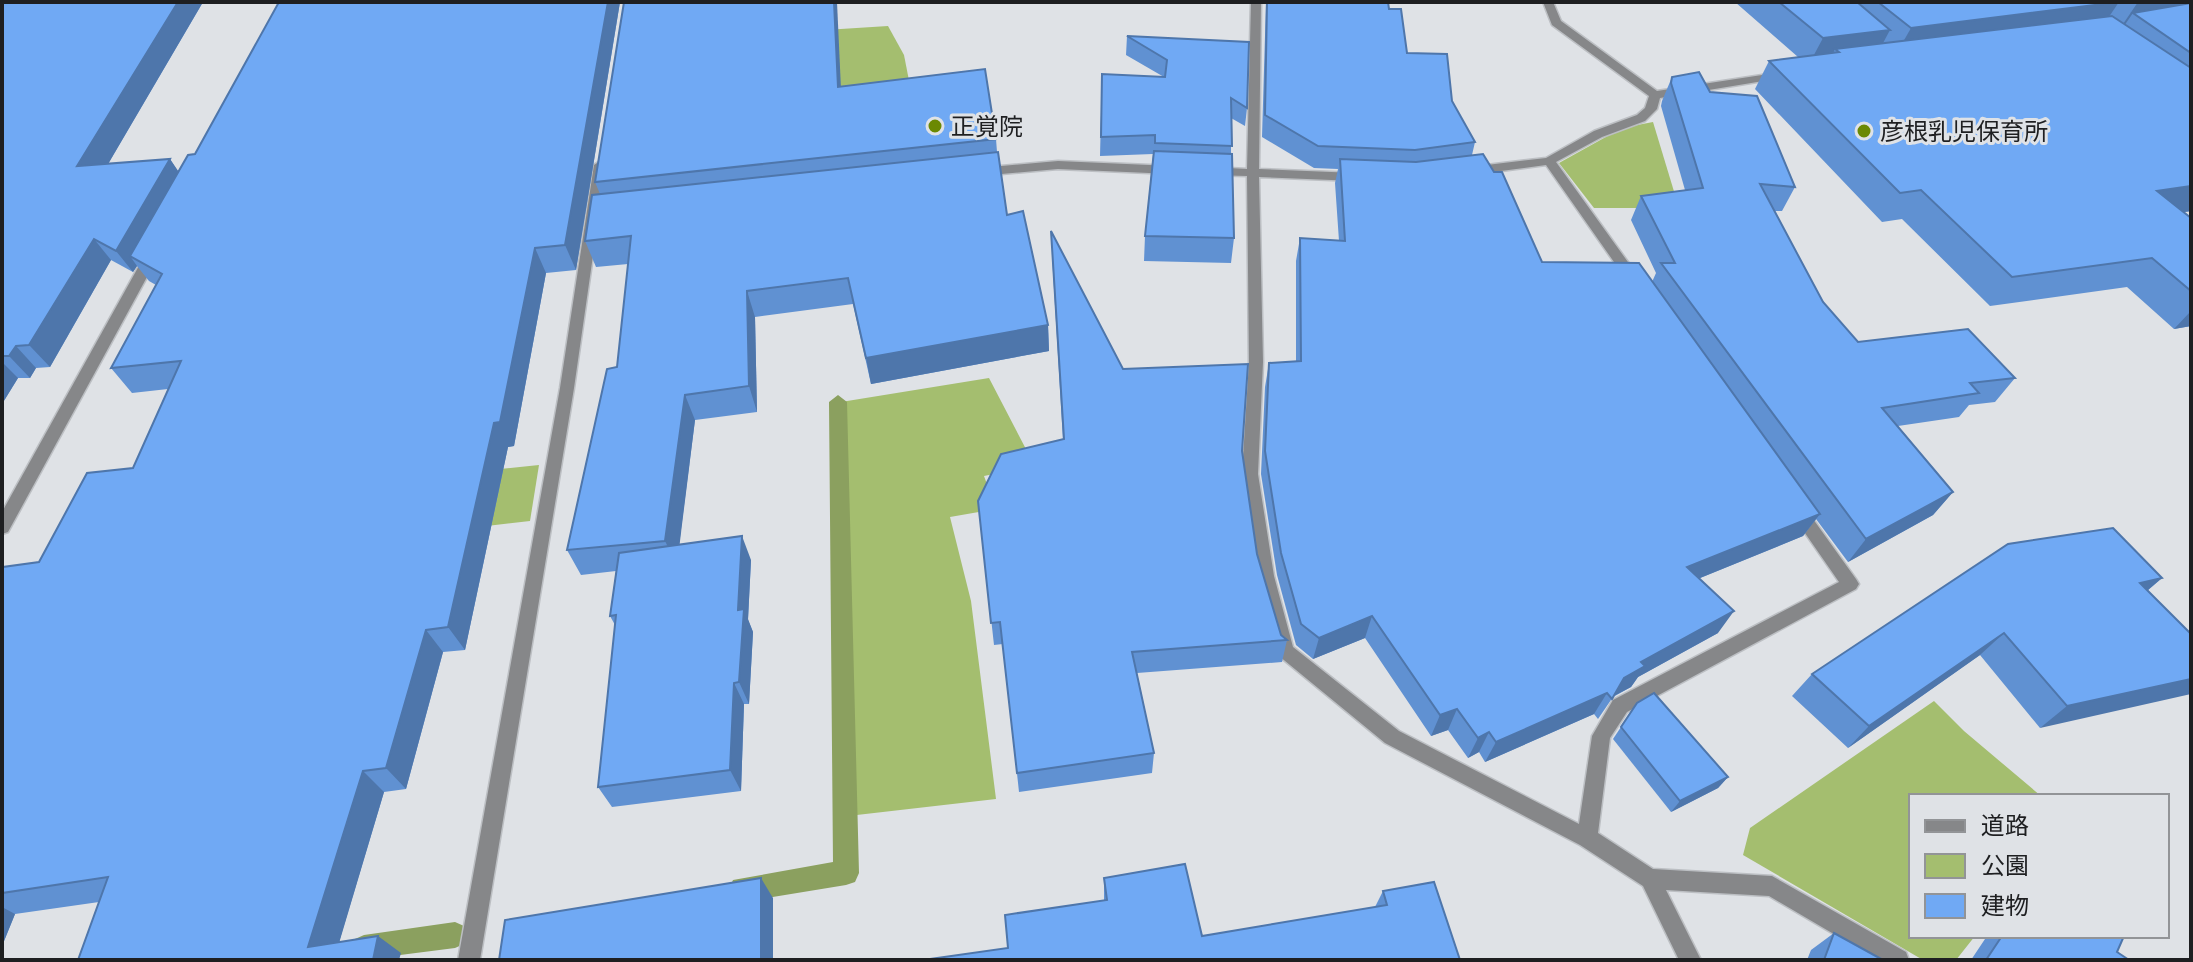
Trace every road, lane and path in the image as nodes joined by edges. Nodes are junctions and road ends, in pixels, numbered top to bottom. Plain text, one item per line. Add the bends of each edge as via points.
1 (1256, 2) edge
2 (1548, 2) edge
3 (1802, 73) edge
4 (1655, 95) junction
5 (602, 154) edge
6 (1549, 161) junction
7 (964, 173) edge
8 (1253, 173) junction
9 (1452, 173) edge
10 (1363, 177) edge
11 (157, 246) edge
12 (1640, 289) edge
13 (1786, 494) edge
14 (2, 527) edge
15 (1587, 838) junction
16 (1650, 879) junction
17 (469, 960) edge
18 (1690, 960) edge
19 (1898, 960) edge

1 - 8 street
2 - 4 street via 1556,23
3 - 4 street
4 - 6 street via 1641,118
5 - 17 street via 600,214
6 - 9 street
6 - 12 street
7 - 8 street via 1058,165
8 - 10 street
8 - 15 street via 1256,362 1250,474 1265,576 1285,651 1392,737
11 - 14 street
13 - 15 street via 1850,584 1620,706 1601,736
15 - 16 street
16 - 18 street
16 - 19 street via 1772,886

